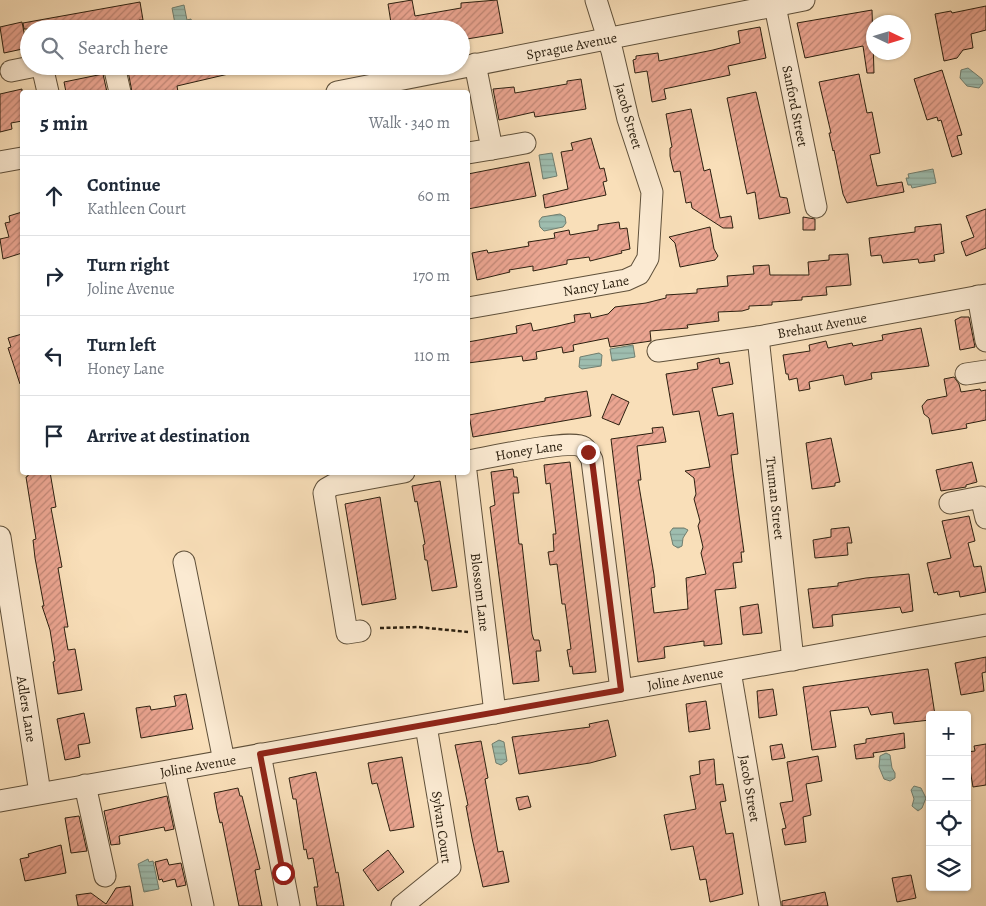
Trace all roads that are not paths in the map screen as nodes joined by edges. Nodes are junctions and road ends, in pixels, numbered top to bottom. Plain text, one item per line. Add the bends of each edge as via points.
1 (596, 0) edge
2 (804, 0) edge
3 (769, 4) edge
4 (609, 39) junction
5 (475, 64) junction
6 (470, 65) edge
7 (20, 69) edge
8 (10, 71) dead end
9 (44, 75) edge
10 (116, 75) edge
11 (421, 75) edge
12 (48, 90) edge
13 (120, 90) edge
14 (347, 90) edge
15 (525, 143) dead end
16 (492, 148) junction
17 (470, 153) edge
18 (20, 158) edge
19 (0, 162) edge
20 (652, 192) joint
21 (816, 207) dead end
22 (982, 296) edge
23 (470, 308) edge
24 (758, 337) junction
25 (986, 341) edge
26 (658, 351) dead end
27 (470, 461) edge
28 (388, 475) edge
29 (466, 475) edge
30 (950, 503) dead end
31 (986, 518) edge
32 (0, 536) edge
33 (184, 562) dead end
34 (986, 625) edge
35 (370, 630) road end
36 (793, 660) junction
37 (730, 671) junction
38 (621, 690) junction
39 (495, 713) junction
40 (426, 726) junction
41 (260, 754) junction
42 (224, 761) junction
43 (174, 770) junction
44 (85, 786) junction
45 (40, 793) junction
46 (0, 801) edge
47 (105, 876) dead end
48 (203, 906) edge
49 (289, 906) edge
50 (402, 906) edge
51 (770, 906) edge

1 - 4 street, Jacob Street
2 - 3 street, Sprague Avenue
3 - 4 street, Sprague Avenue
3 - 21 street, Sanford Street
4 - 5 street, Sprague Avenue
4 - 20 street, Jacob Street via 628,119
5 - 6 street, Sprague Avenue
5 - 16 street
7 - 8 street
9 - 12 street
10 - 13 street
11 - 14 street, Sprague Avenue
15 - 16 street
16 - 17 street
18 - 19 street
20 - 23 street, Nancy Lane via 650,253 646,265 636,277
22 - 24 street, Brehaut Avenue
22 - 25 street
24 - 26 street, Brehaut Avenue
24 - 36 street, Truman Street
27 - 38 street, Honey Lane via 566,445 583,447 588,452 592,460
28 - 35 street via 333,485 324,493 347,633
29 - 39 street, Blossom Lane
30 - 31 street via 981,497
32 - 45 street, Adlers Lane
33 - 42 street
34 - 36 street, Joline Avenue
36 - 37 street, Joline Avenue
37 - 38 street, Joline Avenue
37 - 51 street, Jacob Street
38 - 39 street, Joline Avenue
39 - 40 street, Joline Avenue
40 - 41 street, Joline Avenue
40 - 50 street, Sylvan Court via 450,868
41 - 42 street, Joline Avenue
41 - 49 street
42 - 43 street, Joline Avenue
43 - 44 street, Joline Avenue
43 - 48 street
44 - 45 street, Joline Avenue
44 - 47 street
45 - 46 street, Joline Avenue

